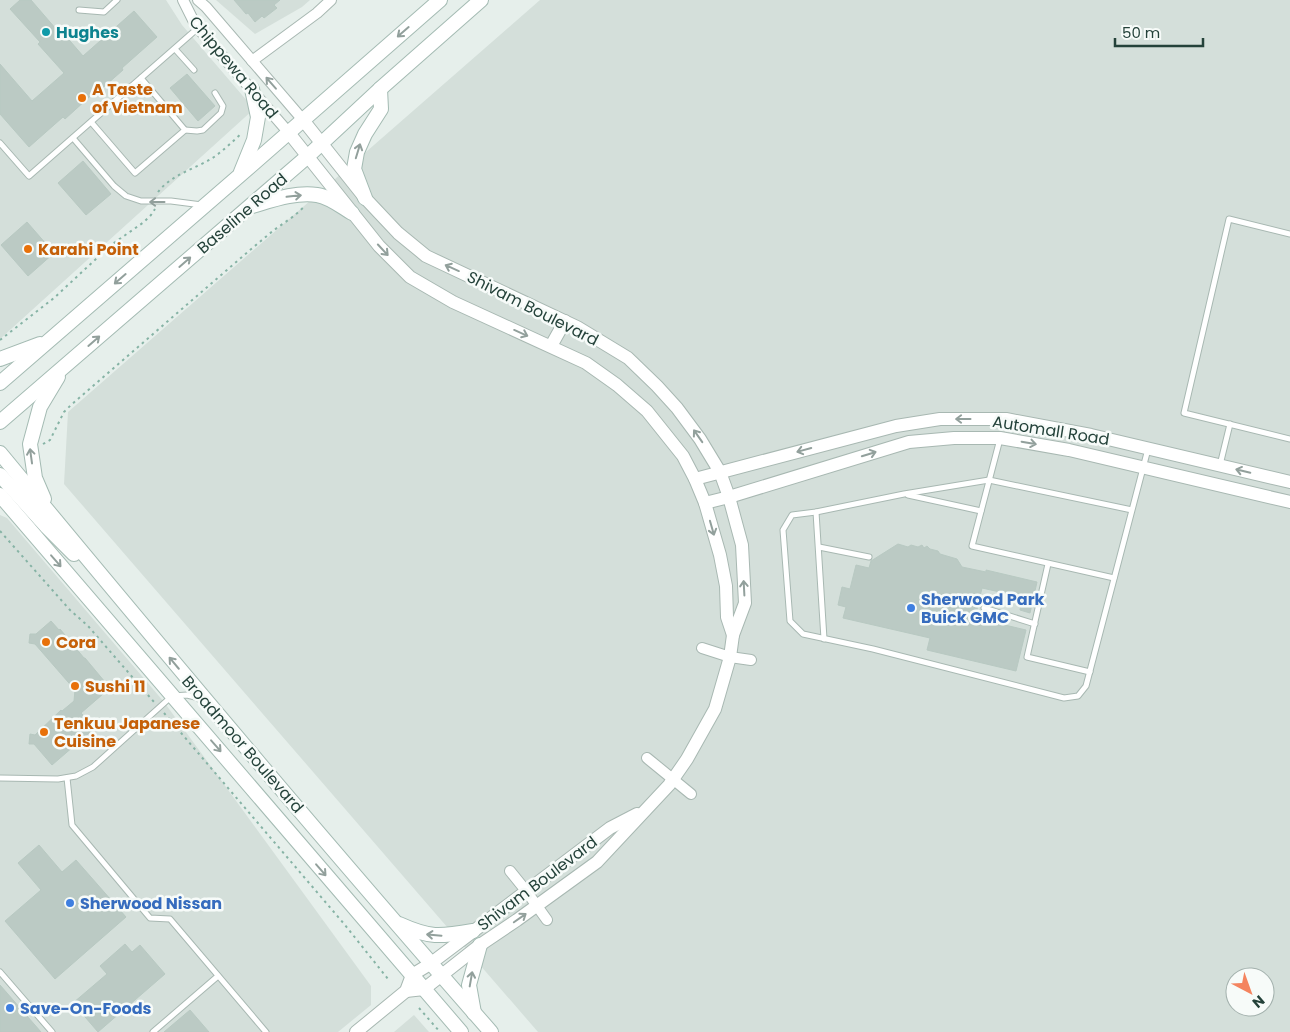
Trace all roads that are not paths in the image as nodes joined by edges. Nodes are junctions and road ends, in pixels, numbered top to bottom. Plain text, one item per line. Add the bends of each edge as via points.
1 (118, 0) edge
2 (183, 0) edge
3 (198, 0) edge
4 (331, 0) edge
5 (440, 0) edge
6 (481, 0) edge
7 (79, 10) dead end
8 (198, 28) junction
9 (175, 48) junction
10 (252, 61) junction
11 (194, 70) dead end
12 (141, 78) junction
13 (252, 89) junction
14 (380, 89) junction
15 (215, 93) dead end
16 (303, 120) junction
17 (91, 122) junction
18 (185, 130) junction
19 (289, 133) junction
20 (72, 138) junction
21 (0, 143) edge
22 (322, 143) junction
23 (308, 156) junction
24 (239, 176) junction
25 (365, 198) junction
26 (205, 206) junction
27 (247, 208) junction
28 (352, 213) junction
29 (1290, 234) edge
30 (565, 321) junction
31 (52, 338) junction
32 (551, 346) junction
33 (0, 359) edge
34 (65, 366) junction
35 (0, 383) edge
36 (0, 422) edge
37 (1230, 424) junction
38 (1000, 438) junction
39 (1290, 439) edge
40 (1148, 448) junction
41 (0, 453) edge
42 (1220, 466) junction
43 (1144, 468) junction
44 (720, 472) junction
45 (0, 475) edge
46 (695, 479) junction
47 (990, 480) junction
48 (1290, 482) edge
49 (904, 494) junction
50 (0, 495) edge
51 (729, 497) junction
52 (1290, 502) edge
53 (705, 503) junction
54 (0, 507) edge
55 (1132, 510) junction
56 (981, 511) junction
57 (816, 512) junction
58 (54, 518) junction
59 (24, 524) junction
60 (818, 547) junction
61 (869, 557) dead end
62 (90, 562) junction
63 (1048, 564) junction
64 (1114, 578) junction
65 (984, 608) dead end
66 (1035, 624) junction
67 (733, 635) junction
68 (824, 639) junction
69 (702, 648) dead end
70 (730, 657) junction
71 (751, 660) dead end
72 (1090, 672) junction
73 (172, 696) junction
74 (205, 700) junction
75 (647, 758) dead end
76 (0, 778) edge
77 (67, 778) junction
78 (673, 780) junction
79 (691, 794) dead end
80 (648, 808) junction
81 (510, 871) dead end
82 (527, 892) junction
83 (537, 906) junction
84 (547, 920) dead end
85 (397, 924) junction
86 (473, 931) junction
87 (480, 945) junction
88 (430, 964) junction
89 (0, 972) edge
90 (412, 975) junction
91 (218, 976) junction
92 (441, 976) junction
93 (424, 988) junction
94 (406, 991) junction
95 (474, 1014) junction
96 (52, 1032) edge
97 (153, 1032) edge
98 (266, 1032) edge
99 (356, 1032) edge
100 (461, 1032) edge
101 (490, 1032) edge

1 - 7 lane via 104,12
2 - 8 street, Chippewa Road
3 - 10 street, Chippewa Road
4 - 10 street
5 -> 16 main road, Baseline Road
6 - 14 main road, Baseline Road
8 - 9 lane
8 - 13 street, Chippewa Road
9 - 11 lane
9 - 12 lane
16 -> 10 street, Chippewa Road
12 - 17 lane
12 - 18 lane
13 - 19 street, Chippewa Road
13 - 24 main road via 258,117 254,140
14 - 22 main road, Baseline Road
25 -> 14 main road via 354,169 357,152 381,108
15 - 18 lane via 223,106 221,113 202,130
16 - 19 main road, Baseline Road
16 - 22 street, Shivam Boulevard
17 - 18 lane via 135,173
17 - 20 lane
19 - 23 street, Shivam Boulevard
19 - 24 main road, Baseline Road
20 - 21 lane via 29,176
20 - 26 lane via 126,196 141,201
22 - 23 main road, Baseline Road
22 - 25 street, Shivam Boulevard
23 - 27 main road, Baseline Road
23 - 28 street, Shivam Boulevard
24 - 26 main road, Baseline Road
30 -> 25 street, Shivam Boulevard via 426,256 398,233
26 -> 31 main road, Baseline Road
27 -> 28 main road via 301,195 328,199
34 -> 27 main road, Baseline Road
28 -> 32 street, Shivam Boulevard via 410,277 453,302
29 - 37 lane via 1229,219 1184,414
30 - 32 street
44 -> 30 street, Shivam Boulevard via 678,408 657,386 628,358
31 - 33 main road
31 - 35 main road, Baseline Road
32 - 46 street, Shivam Boulevard via 586,363 647,411 683,456
34 - 36 main road, Baseline Road
58 -> 34 main road via 34,478 30,444 40,407
37 - 39 lane
37 - 42 lane
38 -> 43 street, Automall Road
38 - 47 lane
51 -> 38 street, Automall Road via 909,442
40 - 42 street, Automall Road
40 - 43 lane
40 -> 44 street, Automall Road via 1006,419 940,419 896,426
41 - 58 main road, Broadmoor Boulevard
48 -> 42 street, Automall Road
43 - 52 street, Automall Road
43 - 55 lane
44 - 46 street, Automall Road
44 - 51 street, Shivam Boulevard
45 - 62 main road via 71,552
46 - 53 street, Shivam Boulevard
47 - 49 lane
47 - 55 lane
47 - 56 lane
49 - 56 lane
49 - 57 lane
50 - 59 main road, Broadmoor Boulevard
51 - 53 street, Automall Road
67 -> 51 street, Shivam Boulevard via 745,603 742,545
53 -> 67 street, Shivam Boulevard via 720,555 727,617
54 - 59 main road
55 - 64 lane
56 - 63 lane via 972,546
57 - 60 lane
57 - 68 lane via 792,515 783,530 790,621 803,634
58 - 62 main road, Broadmoor Boulevard
59 -> 73 main road, Broadmoor Boulevard
60 - 61 lane
60 - 68 lane
74 -> 62 main road, Broadmoor Boulevard
63 - 64 lane
63 - 66 lane
64 - 72 lane
65 - 66 lane
66 - 72 lane via 1028,656
67 - 70 street, Shivam Boulevard
68 - 72 lane via 1064,698 1078,696 1086,686
69 - 70 street
70 - 71 street
70 - 78 street, Shivam Boulevard via 715,709
73 - 74 lane via 187,695
73 - 77 lane via 93,767
73 -> 90 main road, Broadmoor Boulevard
74 - 85 main road, Broadmoor Boulevard
75 - 78 street
76 - 77 lane
77 - 91 lane via 72,825 150,918 170,919
78 - 79 street
78 - 80 street, Shivam Boulevard
80 - 82 street, Shivam Boulevard via 610,828
80 - 83 street, Shivam Boulevard via 597,862
81 - 82 street
82 - 83 street
82 - 86 street, Shivam Boulevard
83 - 84 street
87 -> 83 street, Shivam Boulevard
86 -> 85 main road via 447,936 430,935
85 - 88 main road, Broadmoor Boulevard
86 - 88 street, Shivam Boulevard
87 - 92 street, Shivam Boulevard
95 -> 87 main road via 469,985
88 - 90 street, Shivam Boulevard
88 - 92 main road, Broadmoor Boulevard
89 - 96 lane
90 - 93 main road, Broadmoor Boulevard
90 - 94 street
91 - 97 lane
91 - 98 lane
92 - 93 street, Shivam Boulevard
92 - 95 main road, Broadmoor Boulevard
93 - 94 street
93 - 100 main road, Broadmoor Boulevard
94 - 99 street
95 - 101 main road, Broadmoor Boulevard

